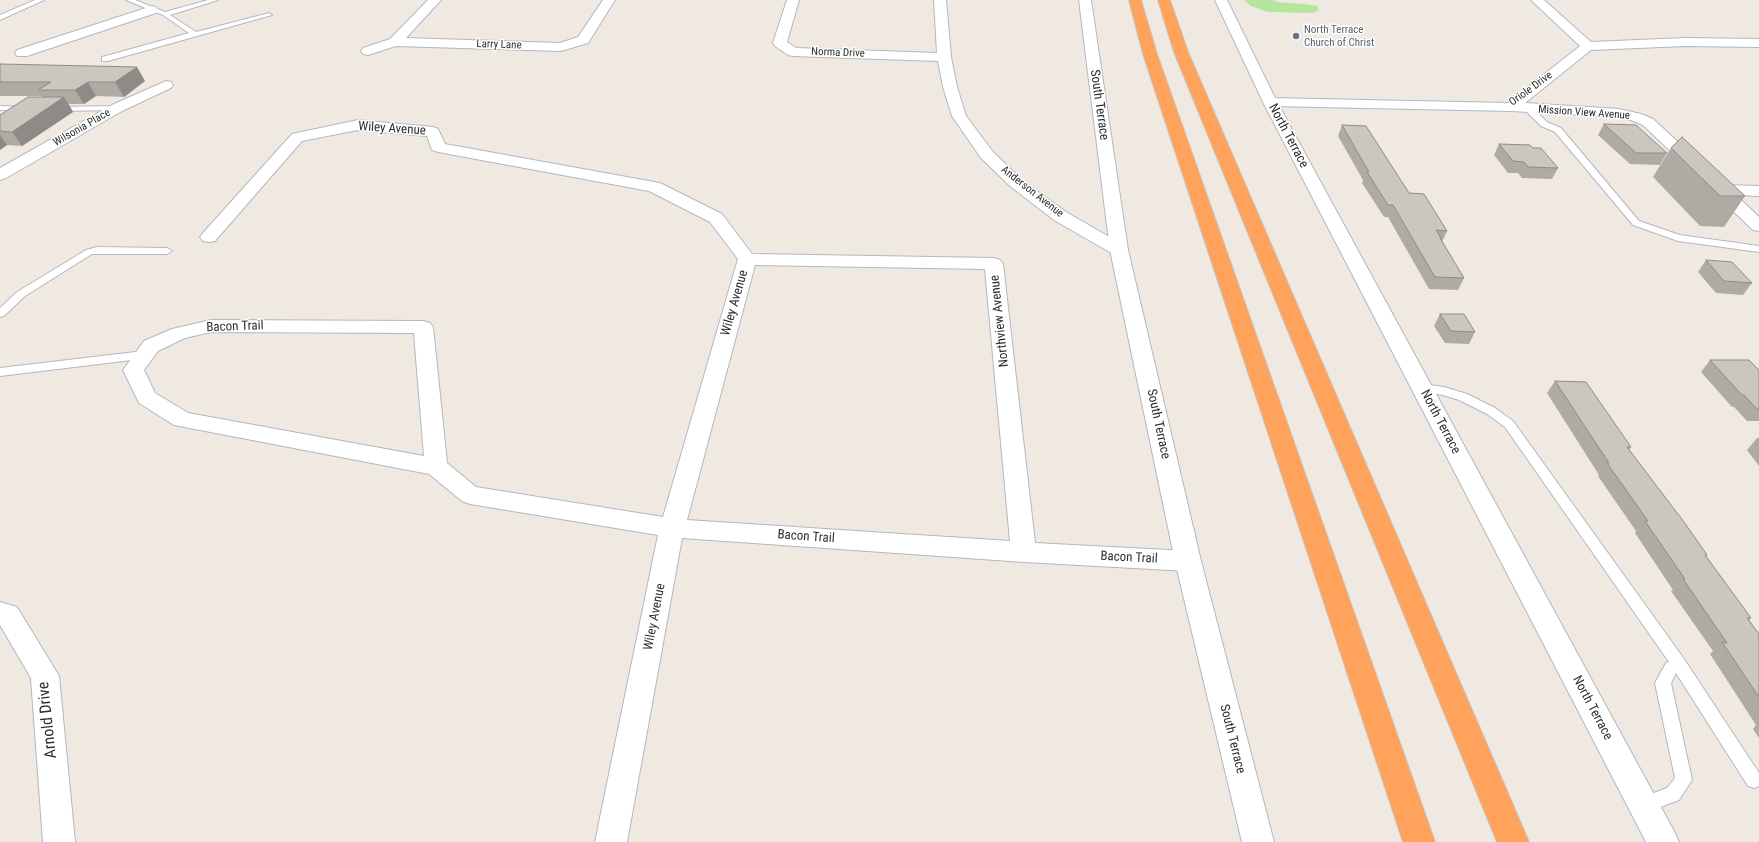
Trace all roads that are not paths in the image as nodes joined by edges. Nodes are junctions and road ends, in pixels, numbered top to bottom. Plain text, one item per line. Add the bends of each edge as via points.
1 (41, 0) edge
2 (128, 0) edge
3 (215, 0) edge
4 (435, 0) edge
5 (609, 0) edge
6 (793, 0) edge
7 (940, 0) edge
8 (1085, 0) edge
9 (1135, 0) edge
10 (1164, 0) edge
11 (1221, 0) edge
12 (1537, 0) edge
13 (137, 2) junction
14 (148, 5) edge
15 (165, 14) junction
16 (269, 15) dead end
17 (1, 17) edge
18 (195, 34) junction
19 (395, 42) junction
20 (1759, 43) edge
21 (1588, 46) junction
22 (368, 51) dead end
23 (22, 53) dead end
24 (944, 57) junction
25 (105, 59) dead end
26 (166, 85) dead end
27 (1270, 102) junction
28 (1511, 107) junction
29 (0, 108) edge
30 (117, 108) junction
31 (9, 109) junction
32 (32, 109) edge
33 (48, 109) edge
34 (1529, 109) junction
35 (0, 113) edge
36 (0, 174) edge
37 (1721, 190) junction
38 (1759, 191) edge
39 (1759, 226) edge
40 (208, 237) dead end
41 (1759, 249) edge
42 (1119, 250) junction
43 (167, 251) dead end
44 (748, 259) junction
45 (0, 314) edge
46 (144, 355) junction
47 (0, 372) edge
48 (1422, 388) junction
49 (436, 467) junction
50 (672, 528) junction
51 (1024, 552) junction
52 (1188, 561) junction
53 (0, 613) edge
54 (1679, 664) junction
55 (1754, 780) dead end
56 (1644, 805) junction
57 (59, 842) edge
58 (611, 842) edge
59 (1258, 842) edge
60 (1419, 842) edge
61 (1513, 842) edge
62 (1664, 842) edge

1 - 17 lane
2 - 13 lane
3 - 15 lane
4 - 19 street
5 - 19 street, Larry Lane via 583,40 561,48
6 - 24 street, Norma Drive via 780,43 793,52
7 - 24 street, Anderson Avenue
8 - 42 street, South Terrace
9 - 60 highway via 1150,54
10 - 61 highway via 1181,52
11 - 27 street, North Terrace
12 - 21 street
13 - 14 lane
13 - 14 lane
14 - 15 lane
14 - 23 street
15 - 18 lane
16 - 18 lane
18 - 25 lane
19 - 22 street, Larry Lane
20 - 21 street via 1685,42
21 - 28 street, Oriole Drive
24 - 42 street, Anderson Avenue via 959,116 987,155 1016,183 1060,216
26 - 30 street, Wilsonia Place
27 - 28 street, Oriole Drive
27 - 48 street, North Terrace
28 - 34 street, Mission View Avenue
29 - 31 lane
30 - 33 lane
30 - 36 street, Wilsonia Place
31 - 32 lane
31 - 35 lane
34 - 37 street, Mission View Avenue via 1619,113 1648,122
34 - 41 lane via 1544,124 1558,130 1636,223 1678,238
37 - 38 street
37 - 39 street, Mission View Avenue
40 - 44 street, Wiley Avenue via 297,137 358,125 433,132 438,147 654,187 716,218
42 - 52 street, South Terrace
43 - 45 lane via 89,252 21,294
44 - 50 street, Wiley Avenue
44 - 51 street, Northview Avenue via 994,264
46 - 47 lane
46 - 49 street, Bacon Trail via 133,370 147,398 182,420
46 - 49 street, Bacon Trail via 151,346 179,333 211,326 423,327
48 - 54 lane via 1463,397 1492,411 1509,424
48 - 56 street, North Terrace
49 - 50 street, Bacon Trail via 470,495
50 - 51 street, Bacon Trail
50 - 58 street, Wiley Avenue
51 - 52 street, Bacon Trail
52 - 59 street, South Terrace
53 - 57 street, Arnold Drive via 8,615 45,676
54 - 55 lane
54 - 56 lane via 1671,668 1663,683 1684,780 1673,794
56 - 62 street, North Terrace

